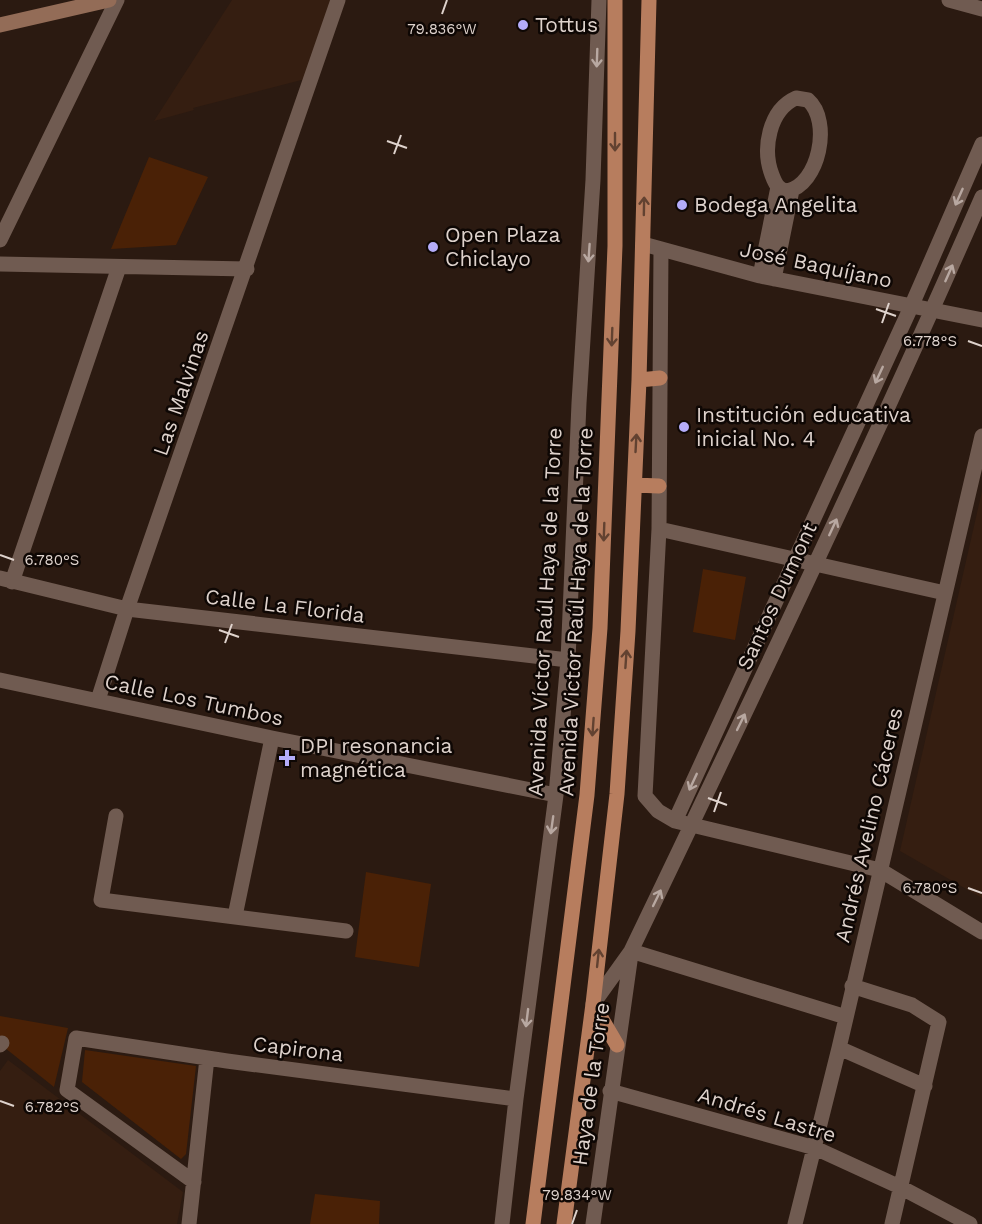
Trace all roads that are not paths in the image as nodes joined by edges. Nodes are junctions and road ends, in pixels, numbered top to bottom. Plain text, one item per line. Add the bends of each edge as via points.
1 (109, 0) edge
2 (117, 0) edge
3 (338, 0) edge
4 (598, 0) edge
5 (615, 0) edge
6 (649, 0) edge
7 (948, 0) edge
8 (982, 9) edge
9 (0, 25) edge
10 (982, 144) edge
11 (785, 189) junction
12 (982, 197) edge
13 (0, 240) edge
14 (643, 244) junction
15 (661, 249) junction
16 (0, 264) edge
17 (119, 267) junction
18 (246, 269) junction
19 (767, 278) junction
20 (911, 307) junction
21 (932, 311) junction
22 (982, 320) edge
23 (660, 378) junction
24 (639, 380) junction
25 (982, 436) edge
26 (634, 486) junction
27 (659, 486) junction
28 (659, 530) junction
29 (794, 561) junction
30 (816, 566) junction
31 (6, 580) edge
32 (945, 594) junction
33 (127, 609) junction
34 (568, 660) junction
35 (0, 680) edge
36 (98, 700) junction
37 (272, 738) junction
38 (556, 795) junction
39 (116, 816) dead end
40 (675, 821) junction
41 (692, 825) junction
42 (880, 870) junction
43 (235, 916) junction
44 (346, 931) dead end
45 (982, 932) edge
46 (631, 951) junction
47 (852, 986) junction
48 (593, 1004) junction
49 (846, 1017) junction
50 (617, 1045) junction
51 (839, 1048) junction
52 (207, 1058) junction
53 (925, 1086) junction
54 (610, 1091) junction
55 (516, 1099) junction
56 (815, 1148) junction
57 (194, 1182) junction
58 (900, 1187) junction
59 (189, 1224) edge
60 (502, 1224) edge
61 (533, 1224) edge
62 (564, 1224) edge
63 (593, 1224) edge
64 (795, 1224) edge
65 (892, 1224) edge
66 (970, 1224) edge

1 - 9 street
2 - 13 street
3 - 18 street, Las Malvinas
4 -> 34 street, Avenida Víctor Raúl Haya de la Torre via 593,180
5 -> 61 main road, Avenida Victor Raúl Haya de la Torre via 615,246 600,628 587,795
14 -> 6 main road
7 - 8 street
10 -> 20 street, Santos Dumont
11 - 11 street via 809,173 821,142 817,109 802,98 791,100 782,110 769,137 768,165
11 - 19 street
21 -> 12 street, Santos Dumont
14 - 15 street, José Baquíjano
14 - 24 main road
15 - 19 street, José Baquíjano
15 - 23 street
16 - 17 street
17 - 18 street
17 - 31 street
18 - 33 street, Las Malvinas
19 - 20 street, José Baquíjano
20 - 21 street, José Baquíjano
20 -> 29 street, Santos Dumont
21 - 22 street, José Baquíjano
30 -> 21 street, Santos Dumont
23 - 24 main road
23 - 27 street
26 -> 24 main road
25 - 32 street, Andrés Avelino Cáceres
26 - 27 main road
48 -> 26 main road via 616,794
27 - 28 street
28 - 29 street
28 - 40 street via 645,795 658,811
29 - 30 street
29 -> 40 street, Santos Dumont
30 - 32 street
41 -> 30 street, Santos Dumont
31 - 33 street, Calle La Florida
32 - 42 street, Andrés Avelino Cáceres
33 - 34 street, Calle La Florida
33 - 36 street, Las Malvinas
34 - 38 street, Avenida Víctor Raúl Haya de la Torre
35 - 36 street, Calle Los Tumbos
36 - 37 street, Calle Los Tumbos
37 - 38 street, Calle Los Tumbos
37 - 43 street
38 -> 55 street, Avenida Víctor Raúl Haya de la Torre
39 - 43 street via 101,900
40 - 41 street
41 - 42 street
46 -> 41 street, Santos Dumont
42 - 45 street
42 - 47 street, Andrés Avelino Cáceres
43 - 44 street
46 - 48 street, Santos Dumont
46 - 49 street
46 - 50 street, Haya de la Torre
47 - 49 street, Andrés Avelino Cáceres
47 - 53 street via 912,1005 939,1022
48 - 50 main road
48 - 62 main road
49 - 51 street, Andrés Avelino Cáceres
50 - 54 street, Haya de la Torre
51 - 53 street
51 - 56 street, Andrés Avelino Cáceres
52 - 55 street, Capirona
52 - 57 street
52 - 57 street, Capirona via 76,1038 67,1090
53 - 58 street
54 - 56 street, Andrés Lastre
54 - 63 street, Haya de la Torre
55 - 60 street, Avenida Víctor Raúl Haya de la Torre
56 - 58 street, Andrés Lastre
56 - 64 street, Andrés Avelino Cáceres
57 - 59 street
58 - 65 street
58 - 66 street, Andrés Lastre

